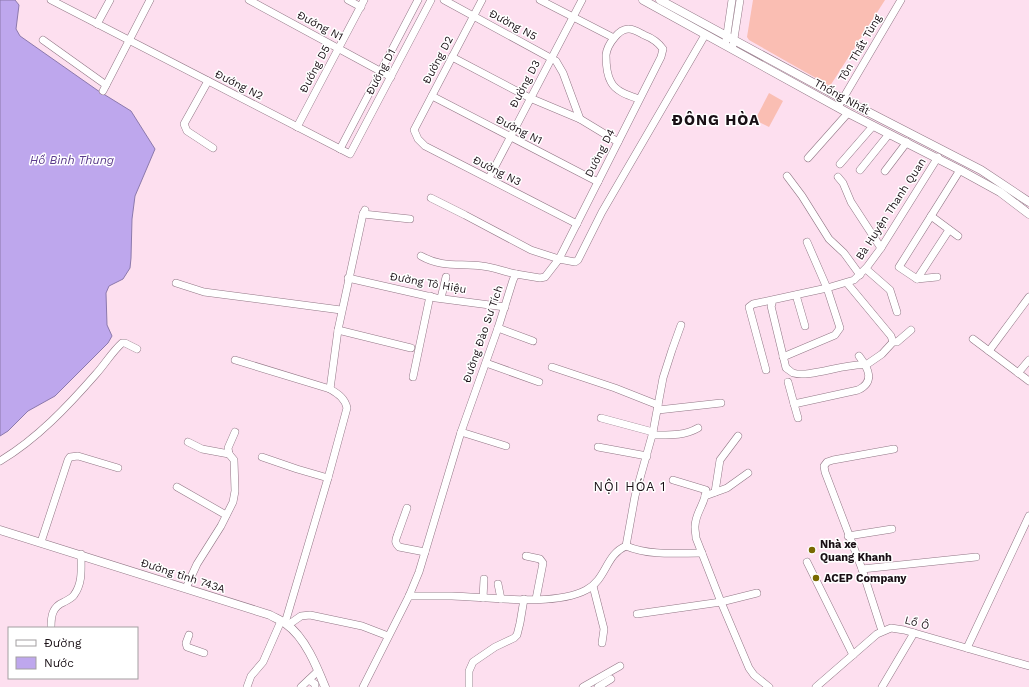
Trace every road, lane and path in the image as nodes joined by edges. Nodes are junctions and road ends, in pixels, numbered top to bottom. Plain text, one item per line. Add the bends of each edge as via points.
1 (51, 0) edge
2 (110, 0) edge
3 (150, 0) edge
4 (249, 0) edge
5 (348, 0) edge
6 (418, 0) edge
7 (431, 0) edge
8 (444, 0) edge
9 (482, 0) edge
10 (540, 0) edge
11 (582, 0) edge
12 (643, 0) edge
13 (660, 0) edge
14 (732, 0) edge
15 (740, 0) edge
16 (901, 0) edge
17 (362, 3) edge
18 (474, 16) junction
19 (409, 17) junction
20 (573, 17) junction
21 (419, 22) junction
22 (97, 24) junction
23 (705, 35) junction
24 (614, 38) junction
25 (730, 38) junction
26 (397, 39) junction
27 (43, 40) dead end
28 (129, 40) junction
29 (408, 44) junction
30 (339, 48) junction
31 (729, 48) junction
32 (452, 57) junction
33 (551, 58) junction
34 (381, 71) junction
35 (391, 77) junction
36 (208, 81) junction
37 (432, 96) junction
38 (530, 98) junction
39 (640, 100) junction
40 (843, 100) junction
41 (838, 107) junction
42 (848, 113) junction
43 (580, 118) junction
44 (354, 122) junction
45 (873, 126) junction
46 (297, 127) junction
47 (364, 127) junction
48 (414, 130) joint
49 (889, 134) junction
50 (510, 138) junction
51 (618, 142) junction
52 (907, 142) junction
53 (213, 148) dead end
54 (340, 149) junction
55 (350, 154) joint
56 (938, 157) junction
57 (808, 158) dead end
58 (840, 164) dead end
59 (860, 170) dead end
60 (960, 170) junction
61 (885, 171) dead end
62 (787, 176) dead end
63 (838, 177) dead end
64 (488, 178) junction
65 (598, 182) junction
66 (431, 198) dead end
67 (1029, 202) edge
68 (1029, 214) edge
69 (931, 216) junction
70 (410, 219) dead end
71 (577, 224) junction
72 (949, 230) junction
73 (958, 236) dead end
74 (807, 242) dead end
75 (881, 248) junction
76 (421, 256) dead end
77 (559, 259) junction
78 (866, 269) junction
79 (516, 274) junction
80 (860, 275) junction
81 (446, 276) dead end
82 (937, 277) dead end
83 (348, 278) junction
84 (916, 279) junction
85 (176, 283) dead end
86 (847, 283) junction
87 (827, 288) junction
88 (796, 295) junction
89 (430, 296) junction
90 (1029, 297) edge
91 (441, 298) junction
92 (772, 304) dead end
93 (505, 308) junction
94 (342, 310) junction
95 (897, 312) dead end
96 (681, 325) dead end
97 (805, 326) dead end
98 (498, 328) junction
99 (338, 330) junction
100 (911, 330) dead end
101 (973, 339) dead end
102 (533, 341) dead end
103 (893, 342) junction
104 (411, 348) dead end
105 (137, 349) dead end
106 (989, 351) junction
107 (859, 356) dead end
108 (783, 357) junction
109 (235, 360) dead end
110 (1029, 360) edge
111 (486, 363) junction
112 (866, 365) junction
113 (552, 367) dead end
114 (766, 370) dead end
115 (1018, 373) junction
116 (413, 377) dead end
117 (1029, 381) edge
118 (539, 382) dead end
119 (788, 382) dead end
120 (330, 389) junction
121 (721, 403) dead end
122 (794, 404) junction
123 (658, 407) junction
124 (601, 418) dead end
125 (798, 418) dead end
126 (698, 428) dead end
127 (235, 432) dead end
128 (461, 432) junction
129 (653, 433) junction
130 (738, 436) dead end
131 (188, 442) dead end
132 (506, 446) dead end
133 (598, 447) dead end
134 (894, 449) dead end
135 (229, 454) junction
136 (648, 456) junction
137 (262, 457) dead end
138 (0, 461) edge
139 (118, 468) dead end
140 (748, 473) dead end
141 (328, 478) junction
142 (673, 480) dead end
143 (177, 487) dead end
144 (715, 492) junction
145 (705, 496) junction
146 (407, 508) dead end
147 (226, 515) junction
148 (1029, 516) edge
149 (892, 529) dead end
150 (0, 530) edge
151 (848, 536) junction
152 (41, 542) junction
153 (626, 546) junction
154 (425, 552) junction
155 (702, 553) junction
156 (81, 554) junction
157 (526, 556) dead end
158 (976, 557) dead end
159 (807, 562) dead end
160 (862, 569) junction
161 (484, 579) dead end
162 (498, 584) dead end
163 (593, 586) junction
164 (186, 588) junction
165 (757, 593) dead end
166 (409, 596) junction
167 (483, 598) junction
168 (501, 599) junction
169 (524, 599) junction
170 (536, 599) junction
171 (721, 602) junction
172 (637, 614) dead end
173 (285, 623) junction
174 (51, 627) edge
175 (882, 631) junction
176 (914, 633) junction
177 (189, 634) dead end
178 (388, 636) junction
179 (602, 643) dead end
180 (967, 648) junction
181 (204, 653) dead end
182 (853, 655) junction
183 (620, 666) dead end
184 (1029, 666) edge
185 (318, 671) junction
186 (611, 679) dead end
187 (309, 680) junction
188 (249, 683) edge
189 (364, 685) edge
190 (242, 687) edge
191 (301, 687) edge
192 (315, 687) edge
193 (325, 687) edge
194 (372, 687) edge
195 (469, 687) edge
196 (584, 687) edge
197 (598, 687) edge
198 (769, 687) edge
199 (816, 687) edge
200 (882, 687) edge

1 - 22 street, Đướng N2
2 - 22 street
3 - 28 street
4 - 30 street, Đướng N1
5 - 17 street
6 - 19 street, Đướng D1
7 - 21 street, Đướng D1
8 - 18 street, Đường N5
9 - 18 street, Đường D2
10 - 20 street
11 - 20 street, Đường D3
12 - 23 main road, Thống Nhất
13 - 25 main road, Thống Nhất
14 - 25 street
15 - 25 street
16 - 40 street, Tôn Thất Tùng
17 - 30 street, Đướng D5
18 - 32 street, Đường D2
18 - 33 street, Đường N5
19 - 21 street
19 - 26 street, Đướng D1
20 - 24 street
20 - 33 street, Đường D3
21 - 29 street, Đướng D1
22 - 28 street, Đướng N2
23 - 31 main road, Thống Nhất
23 - 77 street via 602,212 580,258 575,262
24 - 39 street via 606,53 608,74 612,83 624,93
24 - 39 street, Dường D4 via 621,31 629,29 650,37 663,49
25 - 31 street
25 - 40 main road, Thống Nhất
26 - 29 street
26 - 34 street, Đướng D1
27 - 28 street via 105,88
28 - 36 street, Đướng N2
29 - 35 street, Đướng D1
30 - 34 street, Đướng N1
30 - 46 street, Đướng D5
31 - 41 main road, Thống Nhất
32 - 37 street, Đường D2
32 - 38 street
33 - 38 street, Đường D3
33 - 43 street via 560,65
34 - 35 street
34 - 44 street, Đướng D1
35 - 47 street, Đướng D1
36 - 46 street, Đướng N2
36 - 53 street via 184,124 188,131
37 - 48 street, Đường D2
37 - 50 street, Đường N1
38 - 43 street
38 - 50 street, Đường D3
39 - 51 street, Dường D4
40 - 41 street, Tôn Thất Tùng
40 - 67 main road, Thống Nhất via 981,170
41 - 42 main road, Thống Nhất
42 - 45 main road, Thống Nhất
42 - 57 street
43 - 51 street
44 - 47 street
44 - 54 street, Đướng D1
45 - 49 main road, Thống Nhất
45 - 58 street
46 - 54 street, Đướng N2
47 - 55 street, Đướng D1
48 - 64 street, Đường N3 via 418,139 426,146
49 - 52 main road, Thống Nhất
49 - 59 street
50 - 64 street, Đường D3
50 - 65 street, Đường N1
51 - 65 street, Dường D4
52 - 56 main road, Thống Nhất
52 - 61 street
54 - 55 street, Đướng N2
56 - 60 main road, Thống Nhất
56 - 75 street, Bà Huyện Thanh Quan
60 - 68 main road, Thống Nhất via 1000,192
60 - 69 street
62 - 80 street via 829,239 844,253
63 - 75 street
64 - 71 street, Đường N3
65 - 71 street, Dường D4
66 - 77 street via 531,250
69 - 72 street
69 - 84 street via 899,267
70 - 83 street via 364,212
71 - 77 street, Dường D4
72 - 73 street
72 - 84 street
74 - 87 street
75 - 78 street, Bà Huyện Thanh Quan
76 - 79 street via 434,263 483,266
77 - 79 street via 544,277
78 - 80 street, Bà Huyện Thanh Quan
78 - 95 street via 890,290
79 - 93 street, Đường Đào Sư Tích
80 - 86 street, Bà Huyện Thanh Quan
81 - 91 street
82 - 84 street
83 - 89 street, Đường Tô Hiệu
83 - 94 street
85 - 94 street via 204,292
86 - 87 street, Bà Huyện Thanh Quan
86 - 103 street
87 - 88 street, Bà Huyện Thanh Quan
87 - 108 street via 839,330
88 - 97 street
88 - 114 street, Bà Huyện Thanh Quan via 749,307
89 - 91 street, Đường Tô Hiệu
89 - 116 street
90 - 106 street
91 - 93 street, Đường Tô Hiệu
92 - 108 street
93 - 98 street, Đường Đào Sư Tích
94 - 99 street
96 - 123 street via 663,378
98 - 102 street
98 - 111 street, Đường Đào Sư Tích
99 - 104 street
99 - 120 street
100 - 103 street via 897,342
101 - 106 street
103 - 112 street via 882,354
105 - 138 street via 122,343 47,425
106 - 115 street
107 - 112 street
108 - 112 street via 786,368 793,373 804,374 857,364
109 - 120 street
110 - 115 street
111 - 118 street
111 - 128 street, Đường Đào Sư Tích
112 - 122 street via 869,379 864,388
113 - 123 street via 615,388
115 - 117 street
119 - 122 street
120 - 141 street via 342,397 348,408
121 - 123 street
122 - 125 street
123 - 129 street
124 - 129 street
126 - 129 street via 674,436
127 - 135 street via 229,444
128 - 132 street
128 - 154 street, Đường Đào Sư Tích
129 - 136 street
130 - 144 street via 720,460
131 - 135 street via 202,449
133 - 136 street
134 - 151 street via 833,460 824,466
135 - 147 street via 234,460 235,491
136 - 153 street via 635,496
137 - 141 street
139 - 152 street via 78,456 70,457
140 - 144 street via 732,486
141 - 173 street
142 - 145 street via 704,489
143 - 147 street
144 - 145 street
145 - 155 street via 694,527
146 - 154 street via 396,544
147 - 164 street
148 - 180 street
149 - 151 street
150 - 152 main road, Đường tỉnh 743A
151 - 160 street
152 - 156 main road, Đường tỉnh 743A
153 - 155 street via 662,554
153 - 163 street via 615,553 602,577
154 - 166 street, Đường Đào Sư Tích
155 - 171 street
156 - 164 main road, Đường tỉnh 743A
156 - 174 street via 78,587 74,595 54,609
157 - 170 street via 540,559 543,563
158 - 160 street
159 - 182 street
160 - 175 street
161 - 167 street
162 - 168 street
163 - 170 street via 580,593
163 - 179 street via 604,629
164 - 173 main road, Đường tỉnh 743A via 270,615
165 - 171 street
166 - 167 street
166 - 178 street, Đường Đào Sư Tích
167 - 168 street
168 - 169 street
169 - 170 street
169 - 195 street via 517,635 473,662 469,671
171 - 172 street
171 - 198 street via 749,668
173 - 178 street via 310,615 362,626
173 - 185 main road, Đường tỉnh 743A via 297,634
173 - 188 street
175 - 176 street, Lồ Ô via 891,628
175 - 182 street
176 - 180 street, Lồ Ô
176 - 200 street
177 - 181 street via 187,647
178 - 189 street, Đường Đào Sư Tích
180 - 184 street, Lồ Ô
182 - 199 street
183 - 196 street
185 - 187 street
185 - 193 main road, Đường tỉnh 743A
186 - 197 street
187 - 191 street
187 - 192 street
188 - 190 street via 245,682
189 - 194 street

